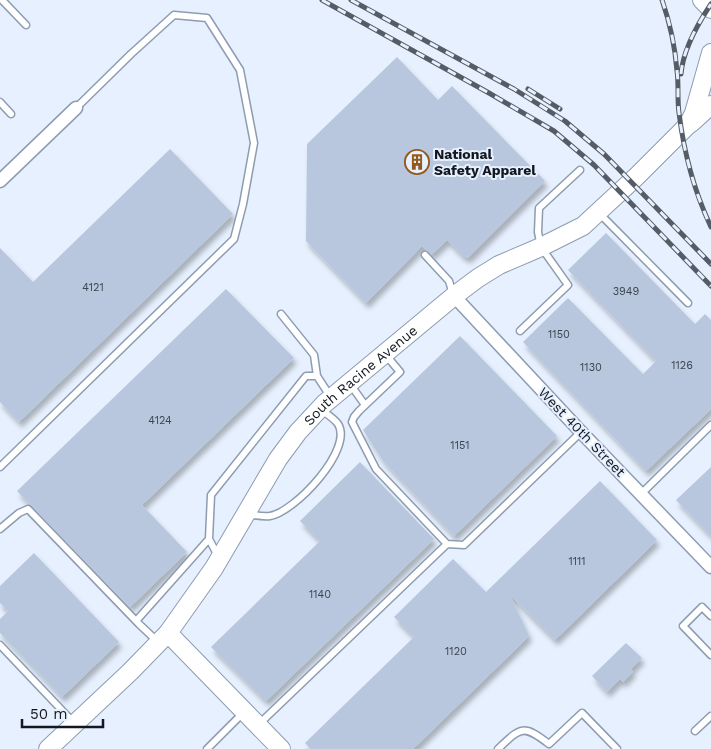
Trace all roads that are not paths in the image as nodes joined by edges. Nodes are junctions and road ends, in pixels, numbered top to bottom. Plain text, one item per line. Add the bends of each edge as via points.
1 (2, 0) edge
2 (702, 0) edge
3 (711, 9) edge
4 (26, 25) dead end
5 (711, 53) edge
6 (0, 102) edge
7 (711, 105) edge
8 (76, 108) joint
9 (12, 114) dead end
10 (688, 125) junction
11 (580, 170) dead end
12 (0, 180) edge
13 (599, 212) junction
14 (541, 247) junction
15 (424, 255) dead end
16 (454, 296) junction
17 (688, 303) dead end
18 (281, 314) dead end
19 (520, 331) dead end
20 (384, 354) junction
21 (317, 376) junction
22 (349, 383) junction
23 (325, 403) junction
24 (365, 406) junction
25 (711, 425) edge
26 (580, 432) junction
27 (0, 467) edge
28 (641, 494) junction
29 (246, 514) junction
30 (0, 529) edge
31 (209, 539) junction
32 (447, 544) junction
33 (220, 559) junction
34 (711, 567) edge
35 (711, 616) edge
36 (136, 621) junction
37 (164, 638) junction
38 (0, 645) edge
39 (711, 655) edge
40 (245, 711) junction
41 (711, 716) edge
42 (75, 724) junction
43 (258, 726) junction
44 (696, 731) dead end
45 (48, 749) edge
46 (206, 749) edge
47 (281, 749) edge
48 (498, 749) edge
49 (617, 749) edge

1 - 4 lane
2 - 3 street
5 - 10 street, South Racine Avenue
6 - 9 lane
7 - 10 street
8 - 12 street
8 - 27 lane via 174,15 207,18 240,70 254,143 243,204 234,239
10 - 13 street, South Racine Avenue
11 - 14 lane via 539,208
13 - 14 street, South Racine Avenue via 583,226
13 - 17 lane
14 - 16 street, South Racine Avenue via 499,265
14 - 19 lane via 568,285
15 - 16 lane via 449,281
16 - 20 street, South Racine Avenue
16 - 26 street, West 40th Street
18 - 21 lane via 314,355
20 - 22 street, South Racine Avenue
20 - 24 lane via 400,372
21 - 23 lane
21 - 31 lane via 306,376 211,495
22 - 23 street, South Racine Avenue
22 - 24 lane
23 - 29 street, South Racine Avenue via 278,459
23 - 29 lane via 340,429 340,442 328,468 298,501 271,516
24 - 32 lane via 352,422 376,469
25 - 28 lane
26 - 28 street, West 40th Street
26 - 32 lane via 464,545
28 - 34 street, West 40th Street
29 - 33 street, South Racine Avenue
30 - 36 lane via 28,509
31 - 33 lane
31 - 36 lane
32 - 43 lane
33 - 37 street, South Racine Avenue
35 - 39 lane via 702,607 684,626
36 - 37 lane
37 - 40 street
37 - 42 street, South Racine Avenue
38 - 42 lane
40 - 43 street
40 - 46 lane
41 - 44 lane
42 - 45 street, South Racine Avenue
43 - 47 street
48 - 49 lane via 516,732 525,730 549,744 582,713

